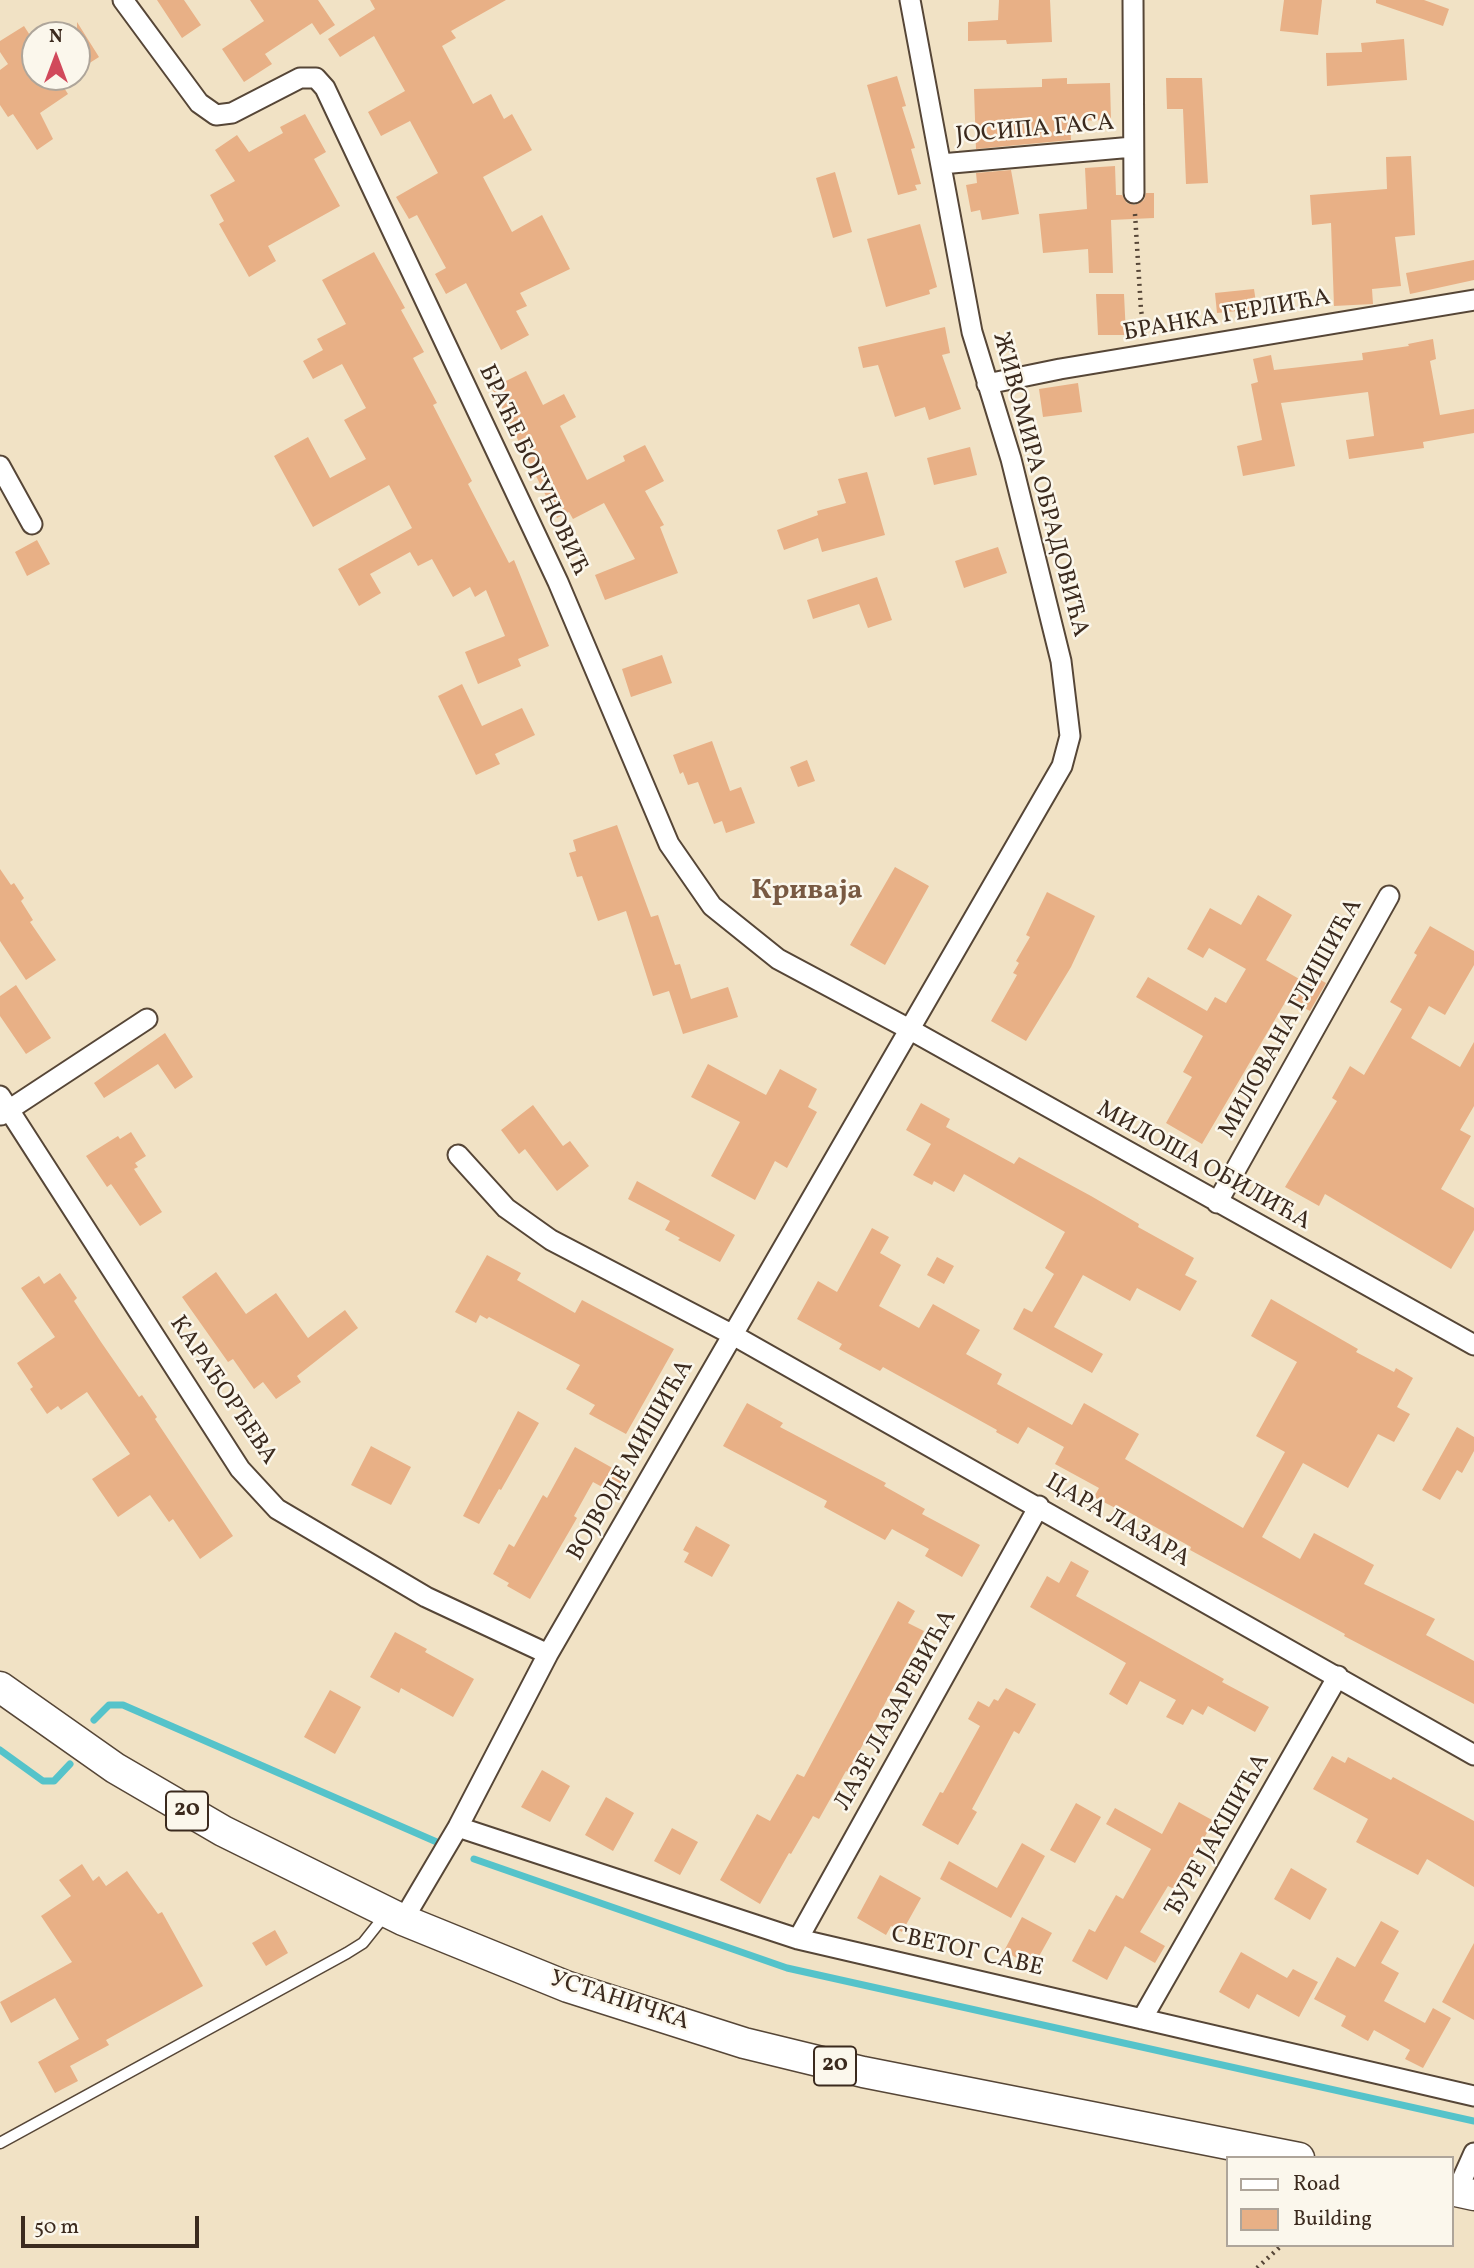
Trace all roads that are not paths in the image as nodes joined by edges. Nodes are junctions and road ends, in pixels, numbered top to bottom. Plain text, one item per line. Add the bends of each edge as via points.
1 (123, 0) edge
2 (910, 0) edge
3 (1133, 0) edge
4 (1133, 147) junction
5 (941, 164) junction
6 (1133, 193) road end
7 (1474, 300) edge
8 (988, 384) junction
9 (0, 466) edge
10 (32, 524) dead end
11 (1389, 896) dead end
12 (147, 1020) dead end
13 (909, 1029) junction
14 (3, 1107) edge
15 (458, 1155) dead end
16 (1217, 1203) junction
17 (733, 1335) junction
18 (1474, 1345) edge
19 (1039, 1506) junction
20 (548, 1654) junction
21 (1338, 1676) junction
22 (0, 1687) edge
23 (1474, 1755) edge
24 (458, 1827) junction
25 (395, 1916) junction
26 (798, 1939) junction
27 (1142, 2019) junction
28 (1474, 2096) edge
29 (0, 2143) edge
30 (1474, 2153) edge
31 (1290, 2156) edge
32 (1461, 2192) edge

1 - 13 street, БРАЋЕ БОГУНОВИЋ via 200,103 216,115 232,113 300,78 316,78 325,88 558,582 669,844 712,906 778,959
2 - 5 street, ЖИВОМИРА ОБРАДОВИЋА
3 - 4 street, ЈОСИПА ГАСА
4 - 5 street, ЈОСИПА ГАСА
4 - 6 street, ЈОСИПА ГАСА
5 - 8 street, ЖИВОМИРА ОБРАДОВИЋА via 972,332
7 - 8 street, БРАНКА ГЕРЛИЋА
8 - 13 street, ЖИВОМИРА ОБРАДОВИЋА via 1012,459 1061,661 1070,736 1062,766
9 - 10 street
11 - 16 street, МИЛОВАНА ГЛИШИЋА
12 - 14 street, КАРАЂОРЂЕВА
13 - 16 street, МИЛОША ОБИЛИЋА
13 - 17 street, ВОЈВОДЕ МИШИЋА
14 - 20 street, КАРАЂОРЂЕВА via 240,1469 277,1508 426,1597
15 - 17 street, ЦАРА ЛАЗАРА via 506,1208 551,1240
16 - 18 street, МИЛОША ОБИЛИЋА
17 - 19 street, ЦАРА ЛАЗАРА
17 - 20 street, ВОЈВОДЕ МИШИЋА
19 - 21 street, ЦАРА ЛАЗАРА
19 - 26 street, ЛАЗЕ ЛАЗАРЕВИЋА
20 - 24 street, ВОЈВОДЕ МИШИЋА
21 - 23 street, ЦАРА ЛАЗАРА
21 - 27 street, ЂУРЕ ЈАКШИЋА
22 - 25 main road, УСТАНИЧКА / 20 via 160,1796
24 - 25 street, ВОЈВОДЕ МИШИЋА
24 - 26 street, СВЕТОГ САВЕ
25 - 29 lane via 347,1953
25 - 31 main road, УСТАНИЧКА / 20 via 568,1987 756,2046 863,2072
26 - 27 street, СВЕТОГ САВЕ
27 - 28 street, СВЕТОГ САВЕ
30 - 32 street

